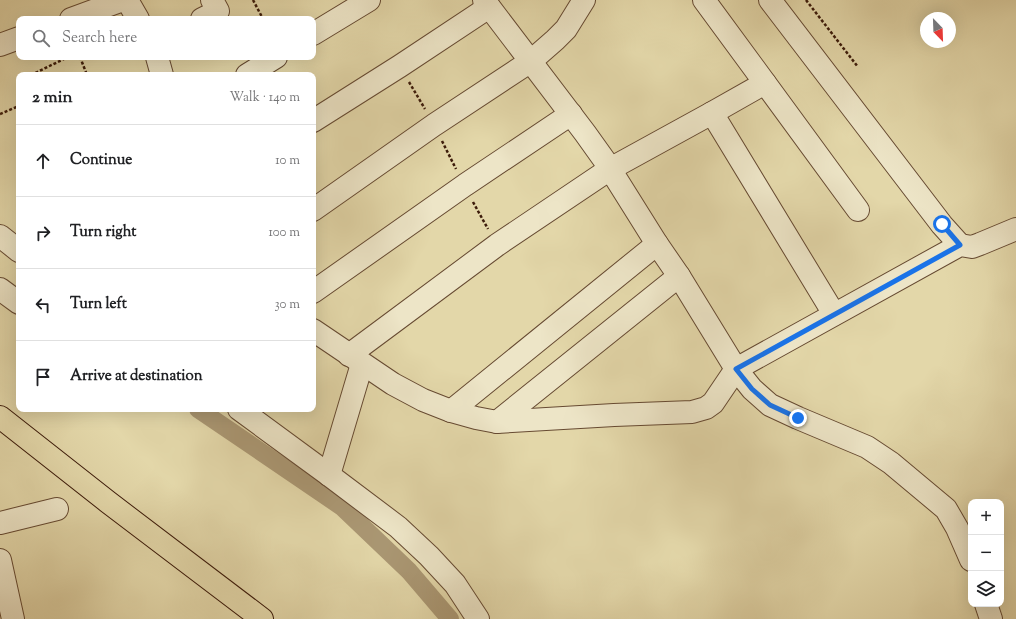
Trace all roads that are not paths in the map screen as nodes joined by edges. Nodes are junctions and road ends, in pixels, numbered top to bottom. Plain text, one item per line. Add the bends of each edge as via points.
1 (123, 0) edge
2 (128, 0) edge
3 (212, 0) edge
4 (369, 0) edge
5 (584, 0) edge
6 (704, 0) edge
7 (770, 0) edge
8 (486, 3) edge
9 (79, 16) edge
10 (136, 16) edge
11 (208, 16) edge
12 (316, 32) edge
13 (16, 39) edge
14 (0, 45) edge
15 (158, 60) edge
16 (271, 60) edge
17 (531, 61) junction
18 (161, 72) edge
19 (252, 72) edge
20 (765, 83) junction
21 (712, 113) junction
22 (571, 114) junction
23 (316, 118) edge
24 (610, 169) junction
25 (316, 208) edge
26 (858, 210) dead end
27 (1016, 229) edge
28 (657, 244) junction
29 (960, 245) junction
30 (679, 276) junction
31 (0, 289) edge
32 (316, 290) edge
33 (16, 301) edge
34 (834, 314) junction
35 (316, 332) edge
36 (356, 359) junction
37 (736, 369) junction
38 (451, 411) junction
39 (244, 412) edge
40 (0, 417) edge
41 (497, 422) junction
42 (329, 475) junction
43 (57, 509) dead end
44 (0, 523) edge
45 (968, 553) edge
46 (0, 560) edge
47 (987, 607) edge
48 (13, 619) edge
49 (262, 619) edge
50 (478, 619) edge
51 (991, 619) edge

1 - 9 street
2 - 10 street
3 - 11 street via 218,11
4 - 12 street
5 - 17 street via 566,29
6 - 20 street
7 - 29 street
8 - 17 street
8 - 23 street via 400,66
13 - 14 street
15 - 18 street
16 - 19 street
17 - 22 street
17 - 25 street
20 - 21 street
20 - 26 street
21 - 24 street
21 - 34 street
22 - 24 street
22 - 32 street
24 - 28 street
24 - 36 street via 497,245
27 - 29 street via 980,244
28 - 30 street
28 - 38 street
29 - 34 street
30 - 37 street
30 - 41 street
31 - 33 street
34 - 37 street
35 - 36 street
36 - 38 street via 393,384
36 - 42 street
37 - 41 street via 713,403 692,412
37 - 45 street via 752,389 770,405 867,447 891,463 946,509
38 - 41 street
39 - 42 street
40 - 49 main road
42 - 50 street via 398,528 429,556 455,584
43 - 44 street
46 - 48 street
47 - 51 street

